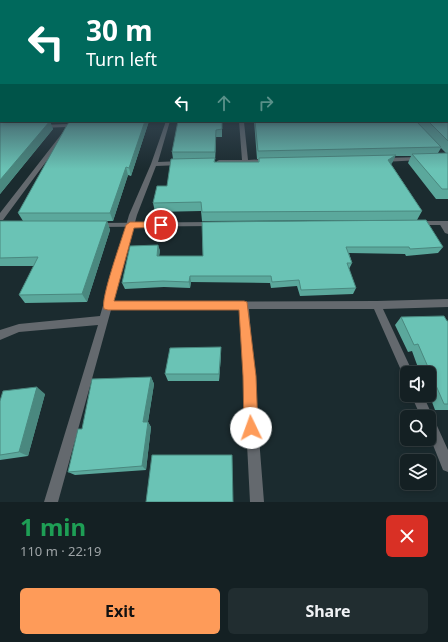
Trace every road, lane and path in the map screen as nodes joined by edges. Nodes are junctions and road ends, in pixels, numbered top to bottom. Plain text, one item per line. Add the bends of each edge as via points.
1 (168, 122) edge
2 (241, 122) edge
3 (72, 123) edge
4 (31, 126) edge
5 (428, 159) edge
6 (372, 160) edge
7 (277, 161) edge
8 (215, 162) edge
9 (245, 162) junction
10 (185, 163) edge
11 (154, 164) junction
12 (0, 218) edge
13 (446, 223) edge
14 (217, 224) edge
15 (408, 224) edge
16 (92, 225) edge
17 (130, 225) junction
18 (448, 231) edge
19 (448, 303) edge
20 (244, 305) junction
21 (378, 305) junction
22 (108, 306) junction
23 (104, 320) junction
24 (0, 335) edge
25 (405, 366) edge
26 (436, 436) edge
27 (446, 457) edge
28 (51, 502) edge
29 (257, 502) edge

1 - 11 street
2 - 9 street
3 - 4 street
3 - 12 street
5 - 6 street
7 - 9 street
8 - 9 street
10 - 11 street
11 - 17 street
13 - 15 street
13 - 18 street
14 - 17 street
16 - 17 street
17 - 22 street
19 - 21 street
20 - 21 street
20 - 22 street
20 - 29 street
21 - 25 street
22 - 23 street
23 - 24 street via 19,328
23 - 28 street
26 - 27 street

